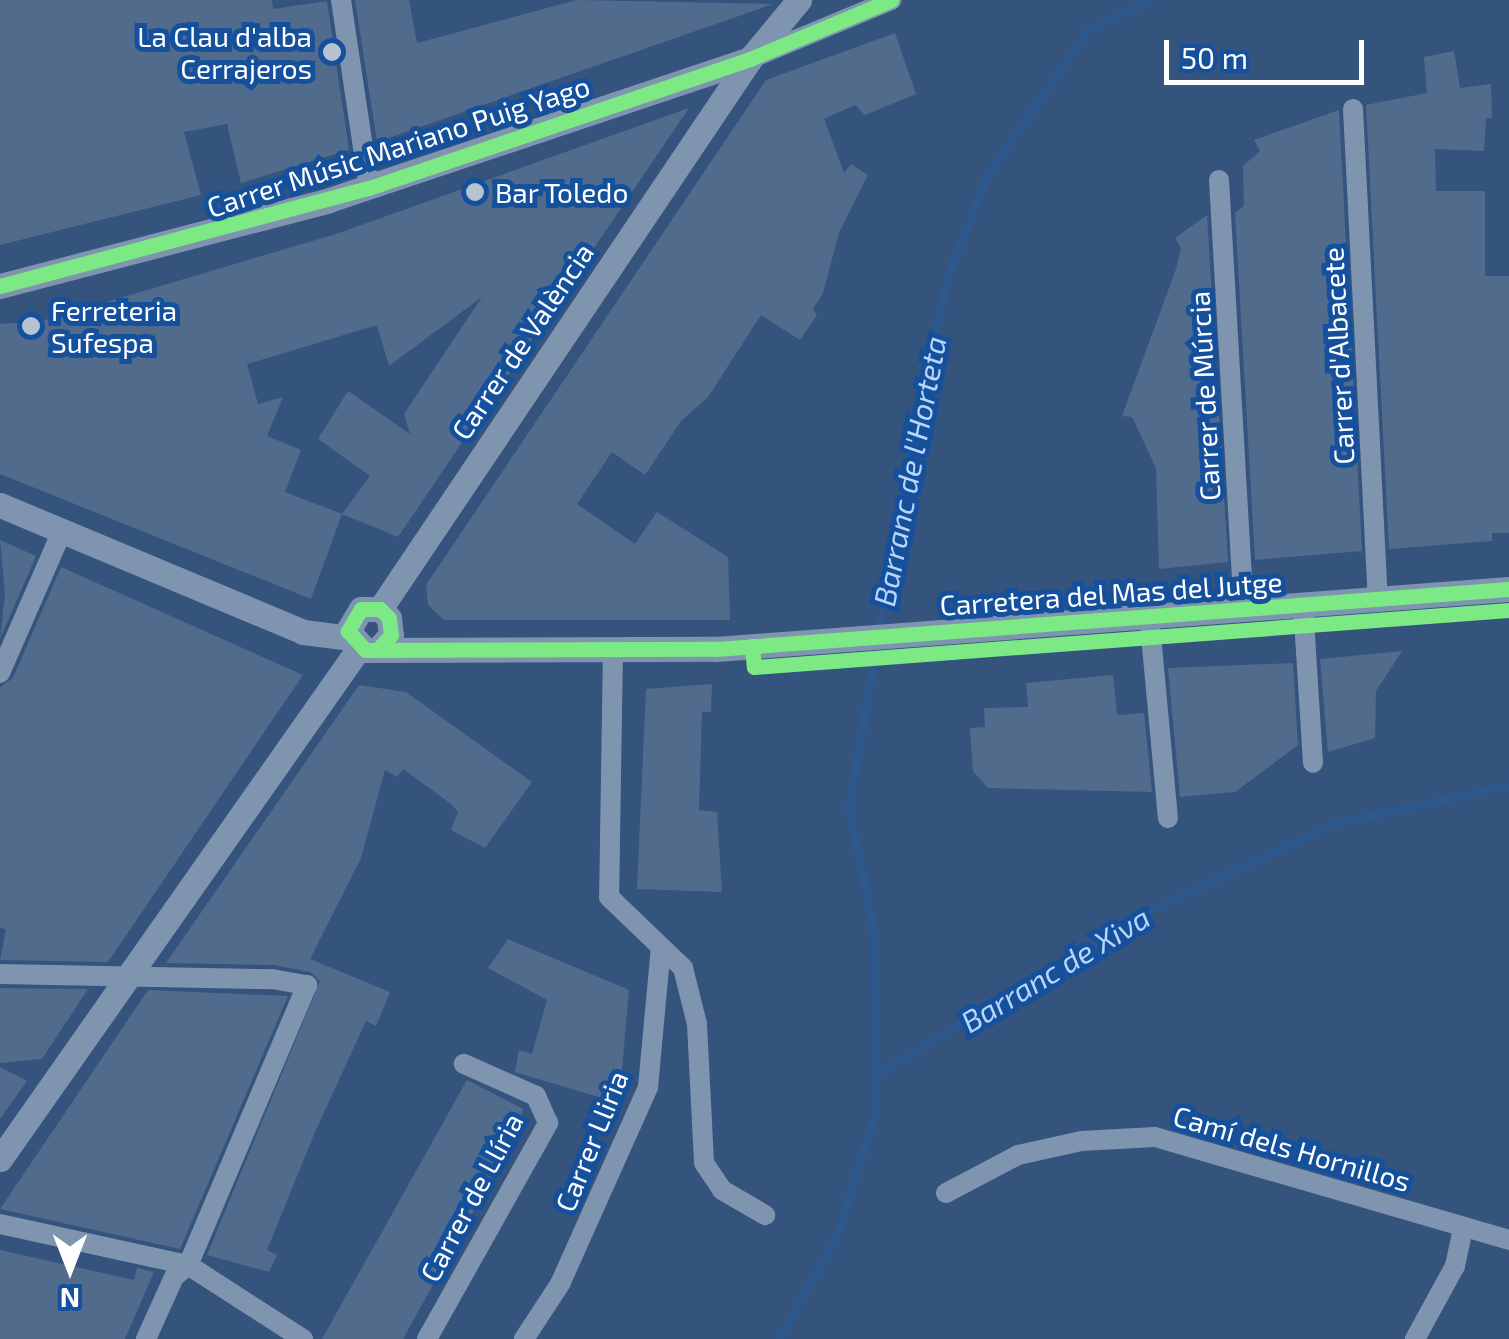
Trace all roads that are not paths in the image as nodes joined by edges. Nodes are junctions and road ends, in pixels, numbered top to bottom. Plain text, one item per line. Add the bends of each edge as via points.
1 (342, 0) edge
2 (798, 0) edge
3 (891, 0) edge
4 (777, 11) edge
5 (750, 59) junction
6 (1353, 109) dead end
7 (1220, 180) dead end
8 (369, 188) junction
9 (0, 286) edge
10 (0, 505) edge
11 (62, 531) junction
12 (1509, 589) edge
13 (1378, 600) junction
14 (1303, 604) junction
15 (1244, 608) junction
16 (1149, 614) junction
17 (362, 645) junction
18 (614, 649) junction
19 (0, 673) edge
20 (1314, 763) dead end
21 (1168, 818) dead end
22 (661, 948) junction
23 (0, 974) edge
24 (128, 976) junction
25 (464, 1064) dead end
26 (0, 1159) edge
27 (946, 1193) dead end
28 (765, 1215) dead end
29 (0, 1224) edge
30 (1463, 1226) junction
31 (1509, 1240) edge
32 (188, 1265) junction
33 (146, 1339) edge
34 (303, 1339) edge
35 (426, 1339) edge
36 (524, 1339) edge
37 (1415, 1339) edge

1 - 8 street
2 - 4 street, Carrer de València
3 - 5 street
4 - 5 street, Carrer de València
5 - 8 street, Carrer Músic Mariano Puig Yago
5 - 17 street, Carrer de València via 380,609 355,613
6 - 13 street, Carrer d'Albacete
7 - 15 street, Carrer de Múrcia
8 - 9 street, Carrer Músic Mariano Puig Yago
10 - 11 street, Carretera del Mas del Jutge
11 - 17 street, Carretera del Mas del Jutge via 303,632
11 - 19 street
12 - 13 street, Carretera del Mas del Jutge
13 - 14 street, Carretera del Mas del Jutge
14 - 15 street, Carretera del Mas del Jutge
14 - 20 street
15 - 16 street, Carretera del Mas del Jutge
16 - 18 street, Carretera del Mas del Jutge via 716,649
16 - 21 street
17 - 18 street, Carretera del Mas del Jutge
17 - 24 street
18 - 22 street via 608,898
22 - 28 street via 682,968 697,1024 704,1163 722,1190
22 - 36 street, Carrer Lliria via 648,1087 560,1284
23 - 24 street
24 - 26 street
24 - 32 street via 307,986
25 - 35 street, Carrer de Llíria via 536,1096 548,1122
27 - 30 street, Camí dels Hornillos via 1018,1156 1081,1141 1155,1137
29 - 32 street
30 - 31 street, Camí dels Hornillos
30 - 37 street via 1454,1266
32 - 33 street via 174,1277
32 - 34 street

